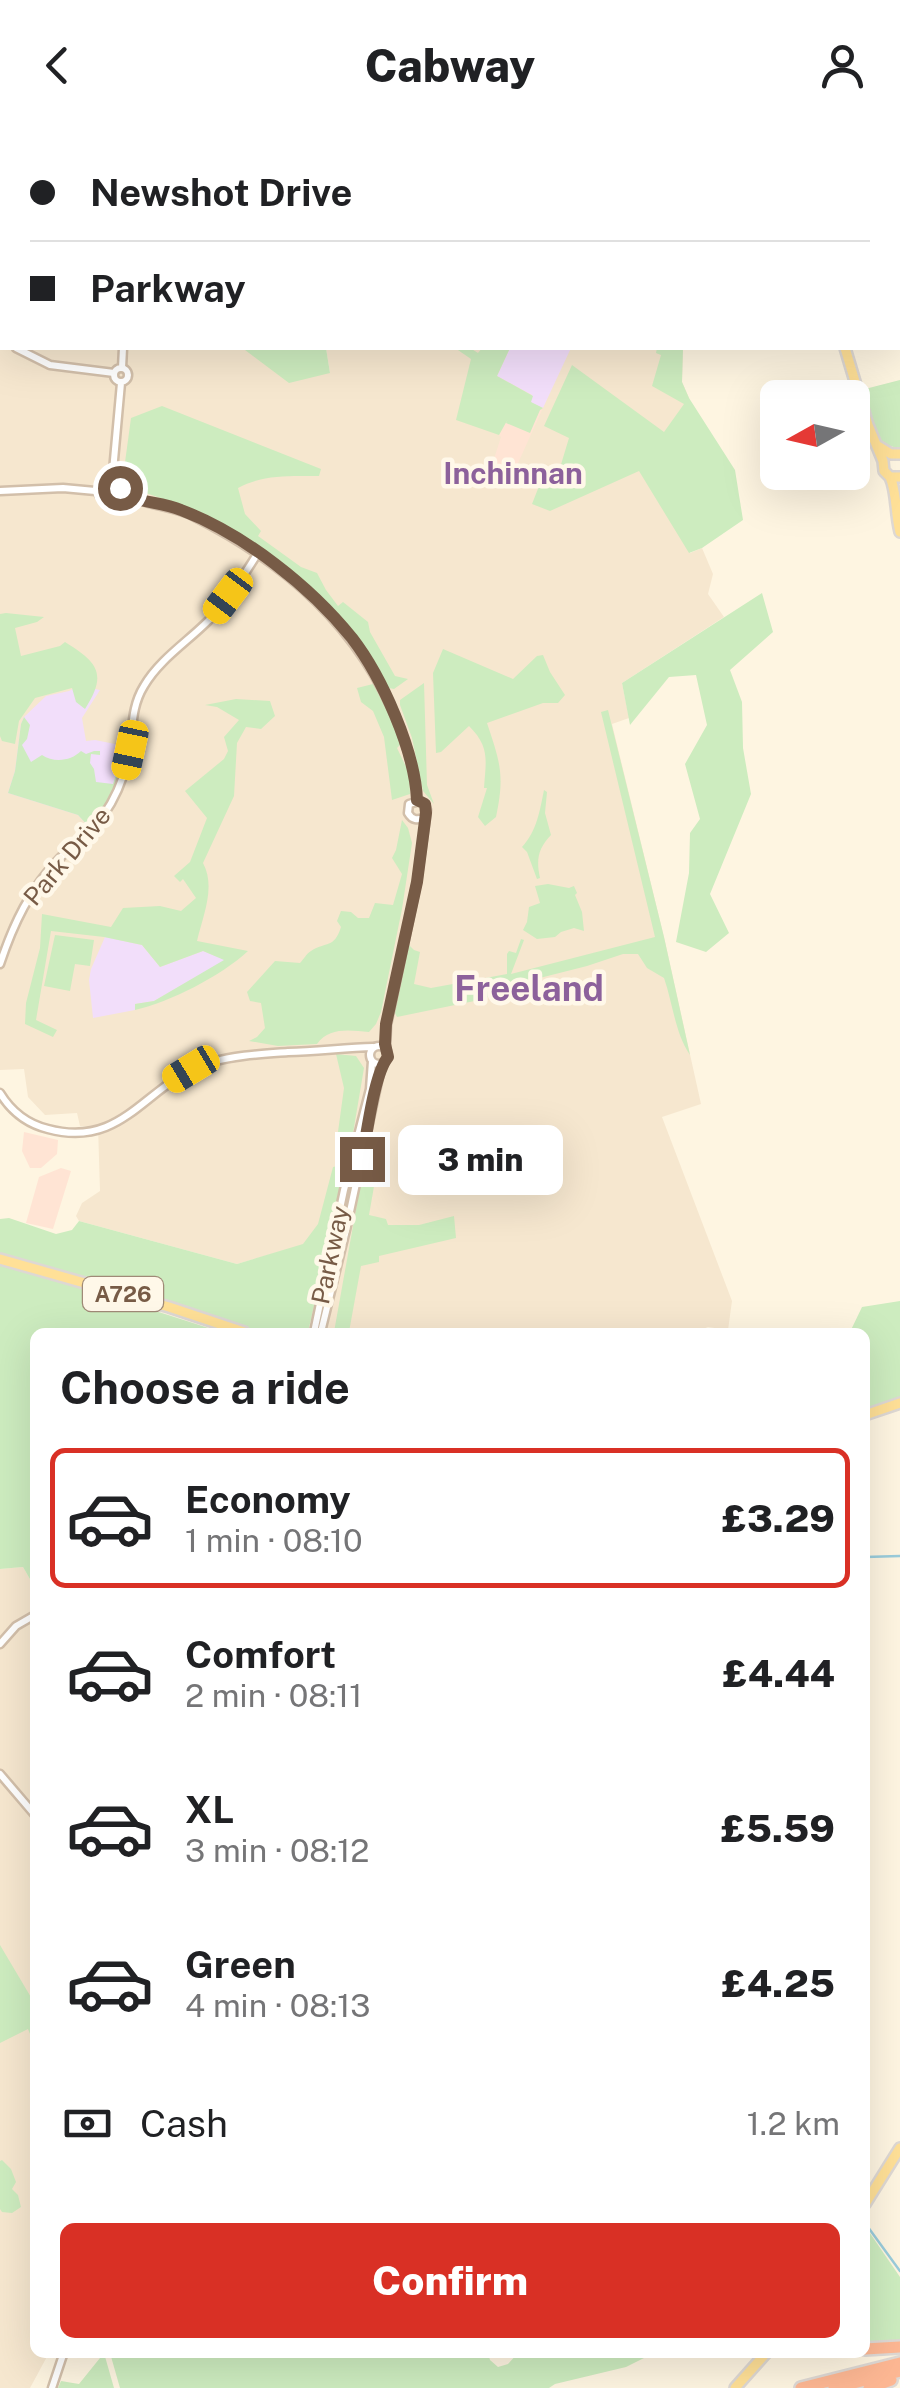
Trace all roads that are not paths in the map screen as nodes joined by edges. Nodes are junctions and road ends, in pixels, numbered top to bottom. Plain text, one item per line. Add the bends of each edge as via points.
1 (20, 350) edge
2 (124, 350) edge
3 (846, 350) edge
4 (122, 368) junction
5 (114, 373) junction
6 (121, 383) junction
7 (891, 456) edge
8 (896, 481) edge
9 (109, 490) junction
10 (0, 491) edge
11 (121, 496) junction
12 (900, 532) edge
13 (258, 554) junction
14 (417, 800) junction
15 (424, 817) junction
16 (415, 820) junction
17 (421, 854) junction
18 (0, 964) edge
19 (386, 1024) junction
20 (374, 1047) junction
21 (353, 1048) junction
22 (386, 1049) junction
23 (371, 1060) junction
24 (382, 1064) junction
25 (0, 1093) edge
26 (0, 1259) edge
27 (232, 1328) edge
28 (318, 1328) edge
29 (319, 1328) edge
30 (900, 1403) edge
31 (870, 1413) edge
32 (30, 1618) edge
33 (0, 1644) edge
34 (0, 1774) edge
35 (30, 1809) edge
36 (900, 2148) edge
37 (870, 2196) edge
38 (900, 2347) edge
39 (870, 2349) edge
40 (62, 2358) edge
41 (762, 2358) edge
42 (900, 2363) edge
43 (900, 2374) edge
44 (52, 2388) edge
45 (735, 2388) edge
46 (801, 2388) edge
47 (834, 2388) edge
48 (870, 2388) edge

1 - 5 street via 50,365
2 - 4 street
3 - 7 main road via 868,425
4 - 5 street
4 - 6 street via 128,376
5 - 6 street
6 - 9 street
7 - 8 main road via 884,470
8 - 12 main road
9 - 10 street
9 - 11 street via 120,488
9 - 11 street via 112,501
11 - 13 street via 180,510
13 - 14 street via 312,595 353,640 388,700
13 - 18 street, Park Drive via 212,618 142,690 116,796 28,900
14 - 15 street via 425,804
14 - 16 street via 408,810
15 - 16 street
15 - 17 street
16 - 17 street
17 - 19 street
19 - 20 street
19 - 22 street
20 - 21 street
20 - 22 street
20 - 23 street
21 - 23 street
21 - 25 street via 202,1065 112,1126 84,1133 28,1121
22 - 24 street
23 - 24 street
23 - 28 street, Parkway
24 - 29 street, Parkway
26 - 27 main road, A726
30 - 31 main road
32 - 33 street
34 - 35 street
36 - 37 main road
38 - 39 highway
40 - 44 street
41 - 45 main road
42 - 46 highway
43 - 47 highway
43 - 48 highway

